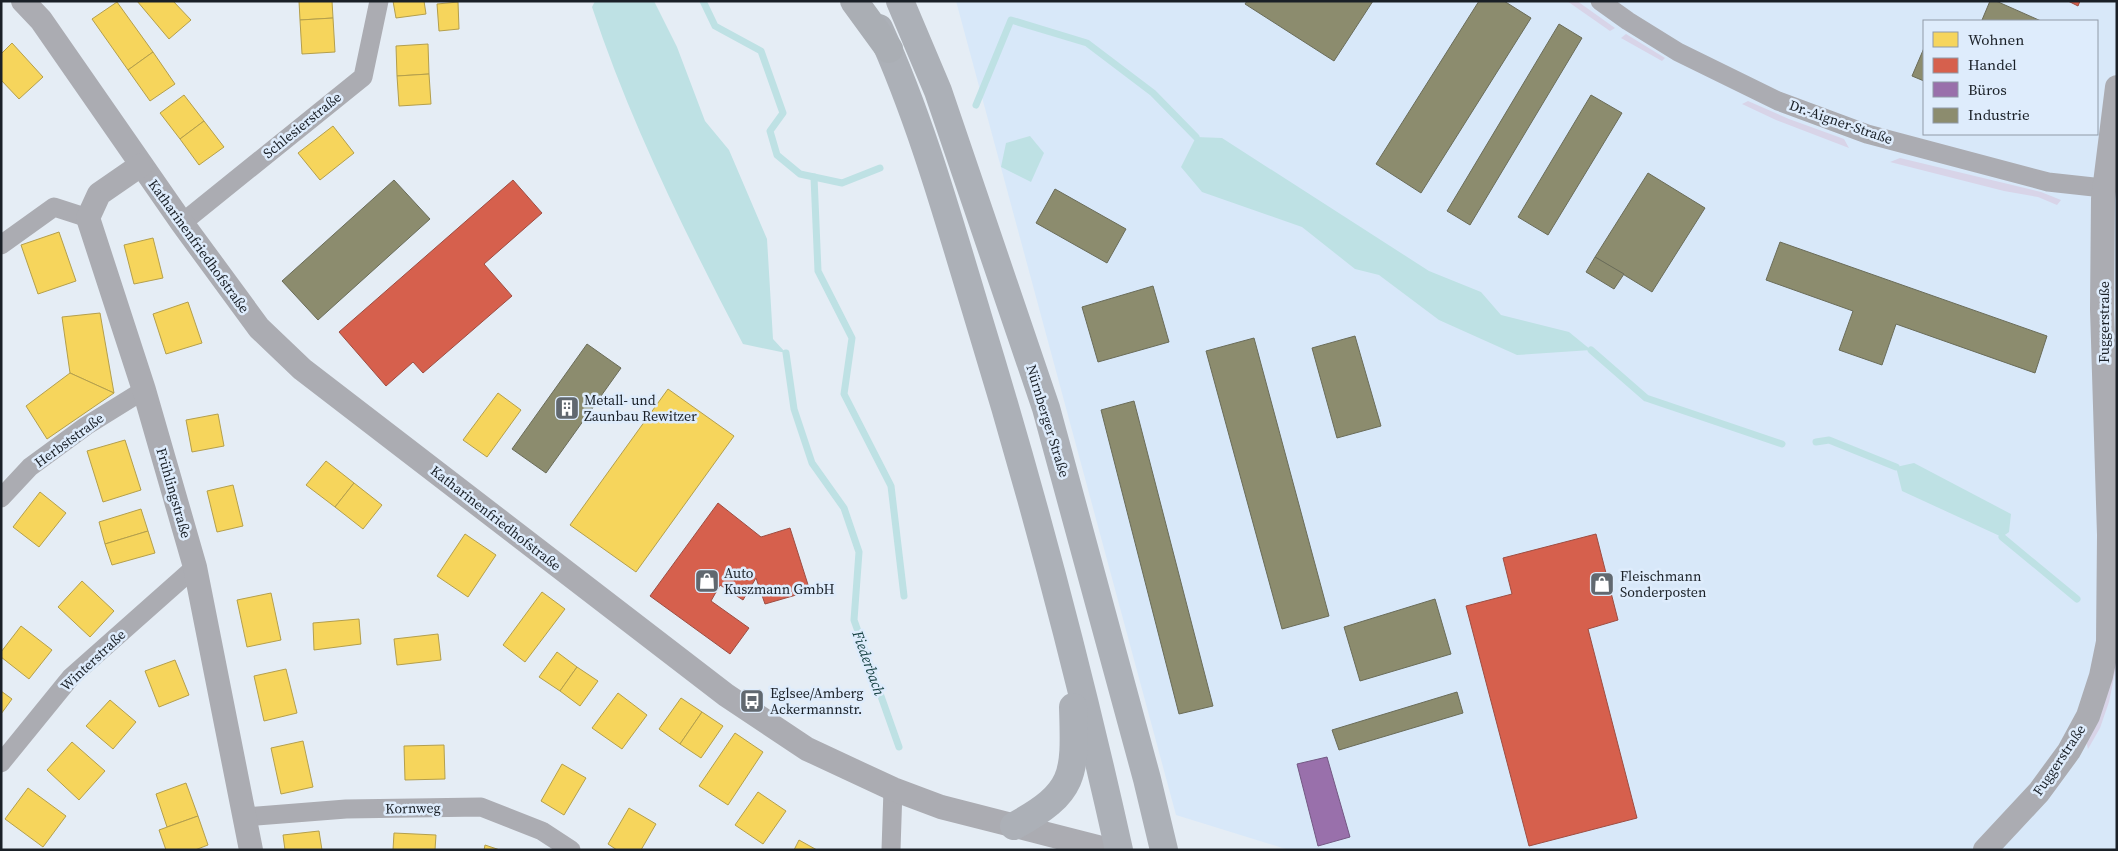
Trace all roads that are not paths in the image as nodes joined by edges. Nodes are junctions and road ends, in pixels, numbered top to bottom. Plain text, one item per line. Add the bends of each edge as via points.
1 (22, 1) edge
2 (379, 1) edge
3 (854, 1) edge
4 (868, 1) edge
5 (900, 1) edge
6 (1600, 1) edge
7 (889, 49) junction
8 (2117, 87) edge
9 (141, 165) junction
10 (2103, 188) junction
11 (88, 218) junction
12 (182, 223) junction
13 (1, 244) edge
14 (144, 390) junction
15 (1, 498) edge
16 (195, 567) junction
17 (1068, 638) junction
18 (1, 763) edge
19 (893, 789) junction
20 (245, 817) junction
21 (1014, 826) junction
22 (251, 850) edge
23 (571, 850) edge
24 (892, 850) edge
25 (1109, 850) edge
26 (1119, 850) edge
27 (1164, 850) edge
28 (1985, 850) edge

1 - 9 street, Katharinenfriedhofstraße via 41,20
2 - 12 street, Schlesierstraße via 363,76
3 - 7 highway
4 - 7 main road
5 - 27 main road, Nürnberger Straße via 938,91 1046,408
6 - 10 street, Dr.-Aigner-Straße via 1678,52 1778,100 1867,134 2048,182
7 - 17 main road via 975,306 1040,527
8 - 10 street, Fuggerstraße
9 - 11 street via 99,194
9 - 12 street, Katharinenfriedhofstraße
10 - 28 street, Fuggerstraße via 2108,642 2088,716 2069,751 2039,792
11 - 13 street via 54,207
11 - 14 street, Frühlingstraße
12 - 19 street, Katharinenfriedhofstraße via 258,328 302,369 726,695 807,749
14 - 15 street, Herbststraße via 86,426 30,468
14 - 16 street, Frühlingstraße
16 - 18 street, Winterstraße via 71,677
16 - 20 street, Frühlingstraße
17 - 21 main road via 1075,756 1071,775 1063,790 1046,806
17 - 26 main road
19 - 21 street, Katharinenfriedhofstraße via 941,807
19 - 24 street
20 - 22 street, Frühlingstraße
20 - 23 street, Kornweg via 346,809 481,806 542,830
21 - 25 street, Katharinenfriedhofstraße

